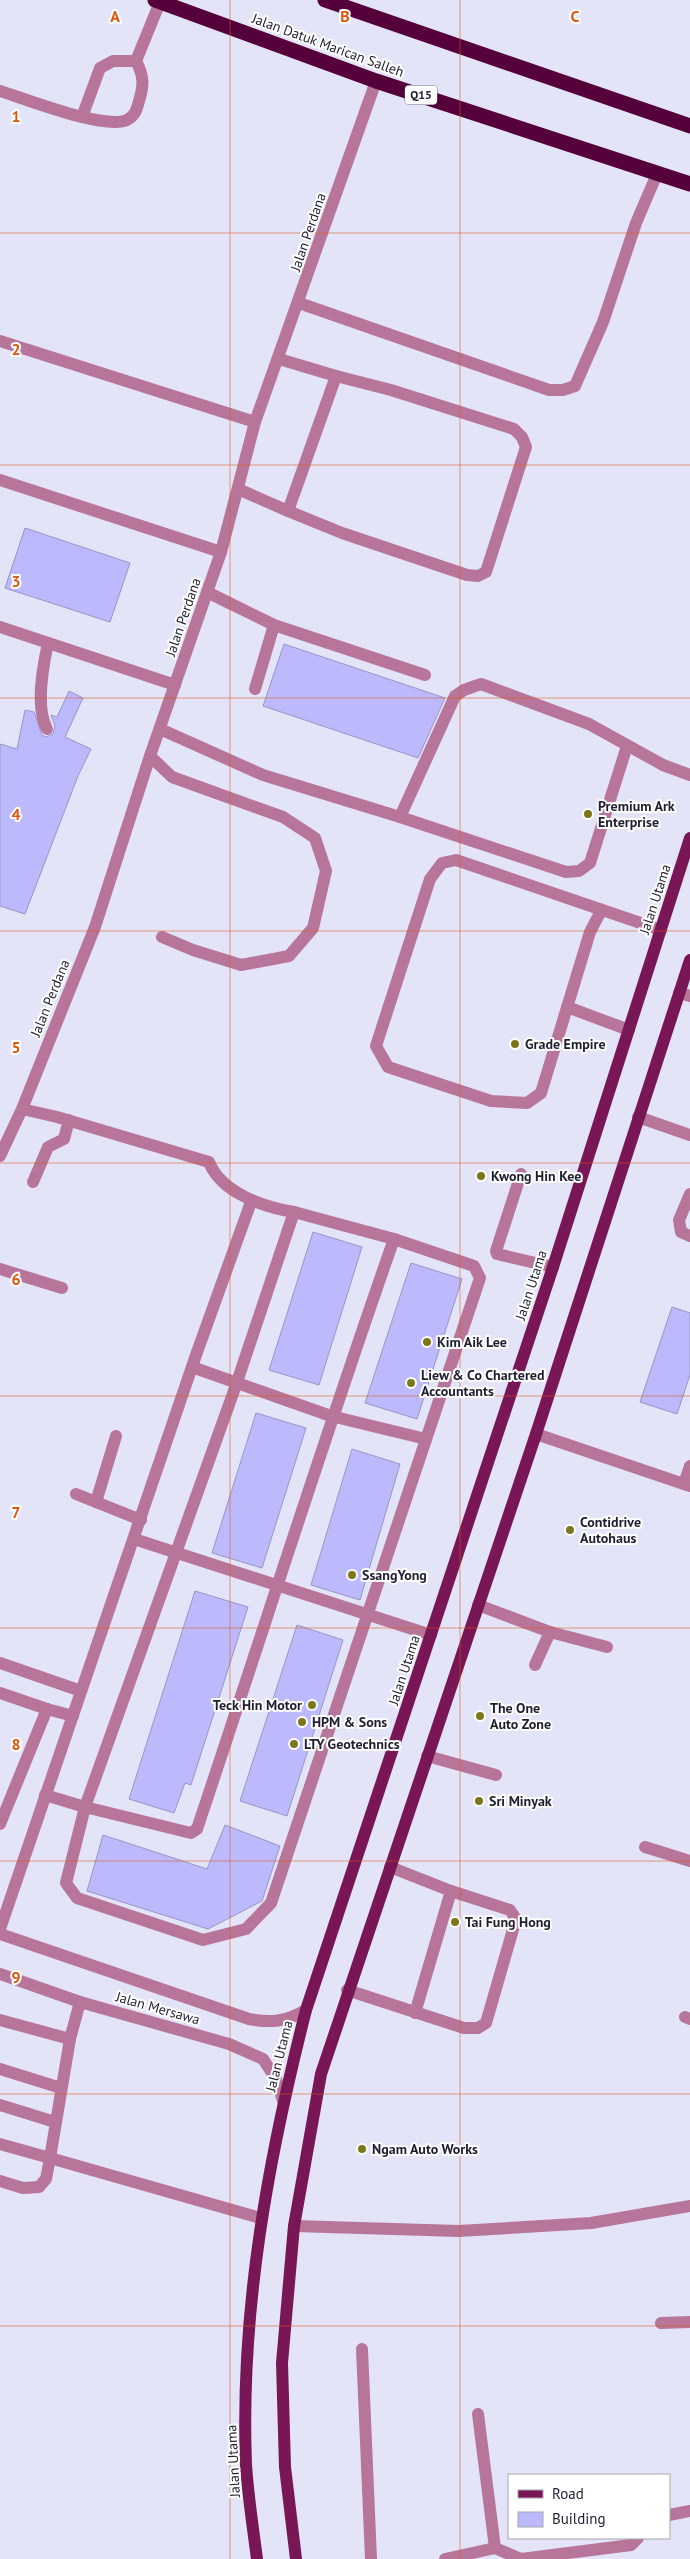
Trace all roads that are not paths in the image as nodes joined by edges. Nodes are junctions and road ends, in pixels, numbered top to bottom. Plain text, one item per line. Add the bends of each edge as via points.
1 (325, 0) edge
2 (158, 1) edge
3 (136, 61) junction
4 (376, 80) junction
5 (0, 91) edge
6 (690, 114) edge
7 (658, 116) junction
8 (82, 118) junction
9 (690, 126) edge
10 (657, 174) junction
11 (690, 184) edge
12 (299, 303) junction
13 (0, 341) edge
14 (279, 359) junction
15 (336, 376) junction
16 (255, 422) junction
17 (0, 480) edge
18 (238, 489) junction
19 (288, 511) junction
20 (221, 552) junction
21 (207, 592) junction
22 (274, 625) junction
23 (0, 627) edge
24 (48, 643) junction
25 (425, 675) dead end
26 (175, 685) junction
27 (255, 689) dead end
28 (47, 729) dead end
29 (160, 729) junction
30 (627, 746) junction
31 (150, 756) junction
32 (690, 775) edge
33 (400, 817) junction
34 (690, 838) edge
35 (601, 911) junction
36 (661, 930) junction
37 (162, 937) dead end
38 (690, 960) edge
39 (685, 994) edge
40 (567, 1007) junction
41 (628, 1030) junction
42 (22, 1109) junction
43 (638, 1117) junction
44 (69, 1120) junction
45 (690, 1135) edge
46 (0, 1156) edge
47 (521, 1174) dead end
48 (33, 1182) dead end
49 (690, 1194) edge
50 (251, 1202) junction
51 (294, 1212) junction
52 (690, 1236) edge
53 (394, 1239) junction
54 (553, 1267) junction
55 (0, 1269) edge
56 (62, 1288) dead end
57 (192, 1367) junction
58 (236, 1384) junction
59 (332, 1416) junction
60 (536, 1434) junction
61 (116, 1436) dead end
62 (426, 1439) junction
63 (690, 1466) edge
64 (687, 1485) edge
65 (76, 1494) dead end
66 (96, 1502) junction
67 (141, 1520) junction
68 (134, 1539) junction
69 (176, 1551) junction
70 (278, 1587) junction
71 (478, 1604) junction
72 (366, 1615) junction
73 (550, 1632) junction
74 (432, 1635) junction
75 (607, 1647) dead end
76 (0, 1663) edge
77 (535, 1665) dead end
78 (81, 1691) junction
79 (0, 1693) edge
80 (47, 1709) junction
81 (73, 1716) junction
82 (427, 1756) junction
83 (496, 1775) dead end
84 (46, 1795) junction
85 (85, 1808) junction
86 (0, 1824) edge
87 (645, 1847) dead end
88 (690, 1860) edge
89 (390, 1867) junction
90 (451, 1891) junction
91 (0, 1929) edge
92 (0, 1934) edge
93 (0, 1974) edge
94 (347, 1990) junction
95 (80, 2002) junction
96 (306, 2010) junction
97 (414, 2013) junction
98 (0, 2020) edge
99 (70, 2039) junction
100 (0, 2069) edge
101 (61, 2088) junction
102 (283, 2101) junction
103 (0, 2105) edge
104 (55, 2122) junction
105 (0, 2144) edge
106 (50, 2158) junction
107 (0, 2181) edge
108 (690, 2206) edge
109 (260, 2218) junction
110 (294, 2226) junction
111 (690, 2322) edge
112 (661, 2323) dead end
113 (362, 2349) dead end
114 (478, 2414) dead end
115 (690, 2510) edge
116 (670, 2515) edge
117 (637, 2539) edge
118 (495, 2548) junction
119 (257, 2559) edge
120 (296, 2559) edge
121 (371, 2559) edge
122 (445, 2559) edge

1 - 7 highway
2 - 3 street
2 - 4 highway, Jalan Datuk Marican Salleh / Q15
3 - 8 street via 112,61 100,68
3 - 8 street via 144,86 136,112 128,120 116,122
4 - 10 highway, Jalan Datuk Marican Salleh / Q15
4 - 12 street, Jalan Perdana
5 - 8 street
6 - 7 highway
7 - 9 highway
10 - 11 highway, Jalan Datuk Marican Salleh / Q15
10 - 12 street via 636,223 606,314 575,386 549,390
12 - 14 street, Jalan Perdana
13 - 16 street
14 - 15 street
14 - 16 street, Jalan Perdana
15 - 19 street
15 - 19 street via 514,429 522,437 526,447 486,572 478,576 467,575 342,533
16 - 18 street, Jalan Perdana
17 - 20 street
18 - 19 street
18 - 20 street, Jalan Perdana
20 - 21 street, Jalan Perdana
21 - 22 street
21 - 26 street, Jalan Perdana
22 - 25 street
22 - 27 street
23 - 24 street
24 - 26 street
24 - 28 street via 41,679 43,722
26 - 29 street, Jalan Perdana
29 - 31 street, Jalan Perdana
29 - 33 street via 263,775
30 - 32 street
30 - 33 street via 589,724 481,684 455,696
30 - 33 street via 590,863 579,871 566,872
31 - 37 street via 172,777 283,817 315,838 326,871 313,928 290,956 241,965
31 - 42 street, Jalan Perdana via 95,927
34 - 36 main road, Jalan Utama
35 - 36 street
35 - 40 street via 590,932
35 - 40 street via 456,860 442,864 430,879 376,1046 388,1067 491,1101 527,1103 541,1094
36 - 41 main road, Jalan Utama
38 - 39 main road
39 - 43 main road
40 - 41 street
41 - 54 main road, Jalan Utama
42 - 44 street
42 - 46 street, Jalan Perdana
43 - 45 street
43 - 60 main road
44 - 48 street via 64,1139 48,1147
44 - 50 street via 210,1162 213,1173
47 - 54 street via 496,1251 499,1256
49 - 52 street via 679,1220 680,1232
50 - 51 street
50 - 57 street
51 - 53 street
51 - 58 street
53 - 59 street
53 - 62 street via 474,1266 480,1278
54 - 74 main road, Jalan Utama
55 - 56 street
57 - 58 street
57 - 67 street
58 - 59 street
58 - 69 street
59 - 62 street
59 - 70 street
60 - 64 street
60 - 71 main road
61 - 66 street
62 - 72 street
63 - 64 street
65 - 66 street
66 - 67 street
67 - 68 street
68 - 69 street
68 - 78 street
69 - 70 street
69 - 85 street
70 - 72 street
70 - 85 street via 197,1829 190,1833
71 - 73 street
71 - 82 main road
72 - 74 street
72 - 85 street via 271,1904 246,1929 203,1940 77,1898 66,1883
73 - 75 street
73 - 77 street
74 - 96 main road, Jalan Utama
76 - 78 street
78 - 81 street
79 - 80 street
80 - 81 street
80 - 86 street
81 - 84 street
82 - 83 street
82 - 89 main road
84 - 85 street
84 - 91 street
87 - 88 street
89 - 90 street
89 - 94 main road
90 - 97 street
90 - 97 street via 510,1910 516,1919 486,2023 478,2028 464,2028
92 - 96 street, Jalan Mersawa via 249,2019 269,2023 291,2018
93 - 95 street, Jalan Mersawa
94 - 97 street
94 - 110 main road via 321,2074
95 - 99 street
95 - 102 street, Jalan Mersawa via 229,2044 263,2059 276,2079
96 - 102 main road, Jalan Utama
98 - 99 street
99 - 101 street
100 - 101 street
101 - 104 street
102 - 109 main road, Jalan Utama
103 - 104 street
104 - 106 street
105 - 106 street
106 - 107 street via 46,2179 39,2188 23,2188
106 - 109 street
108 - 110 street via 590,2223 459,2230
109 - 119 main road, Jalan Utama via 247,2351 245,2427 246,2468
110 - 120 main road via 282,2363 285,2467
111 - 112 street
113 - 121 street
114 - 118 street
115 - 116 street
117 - 118 street via 631,2545 521,2559
118 - 122 street

